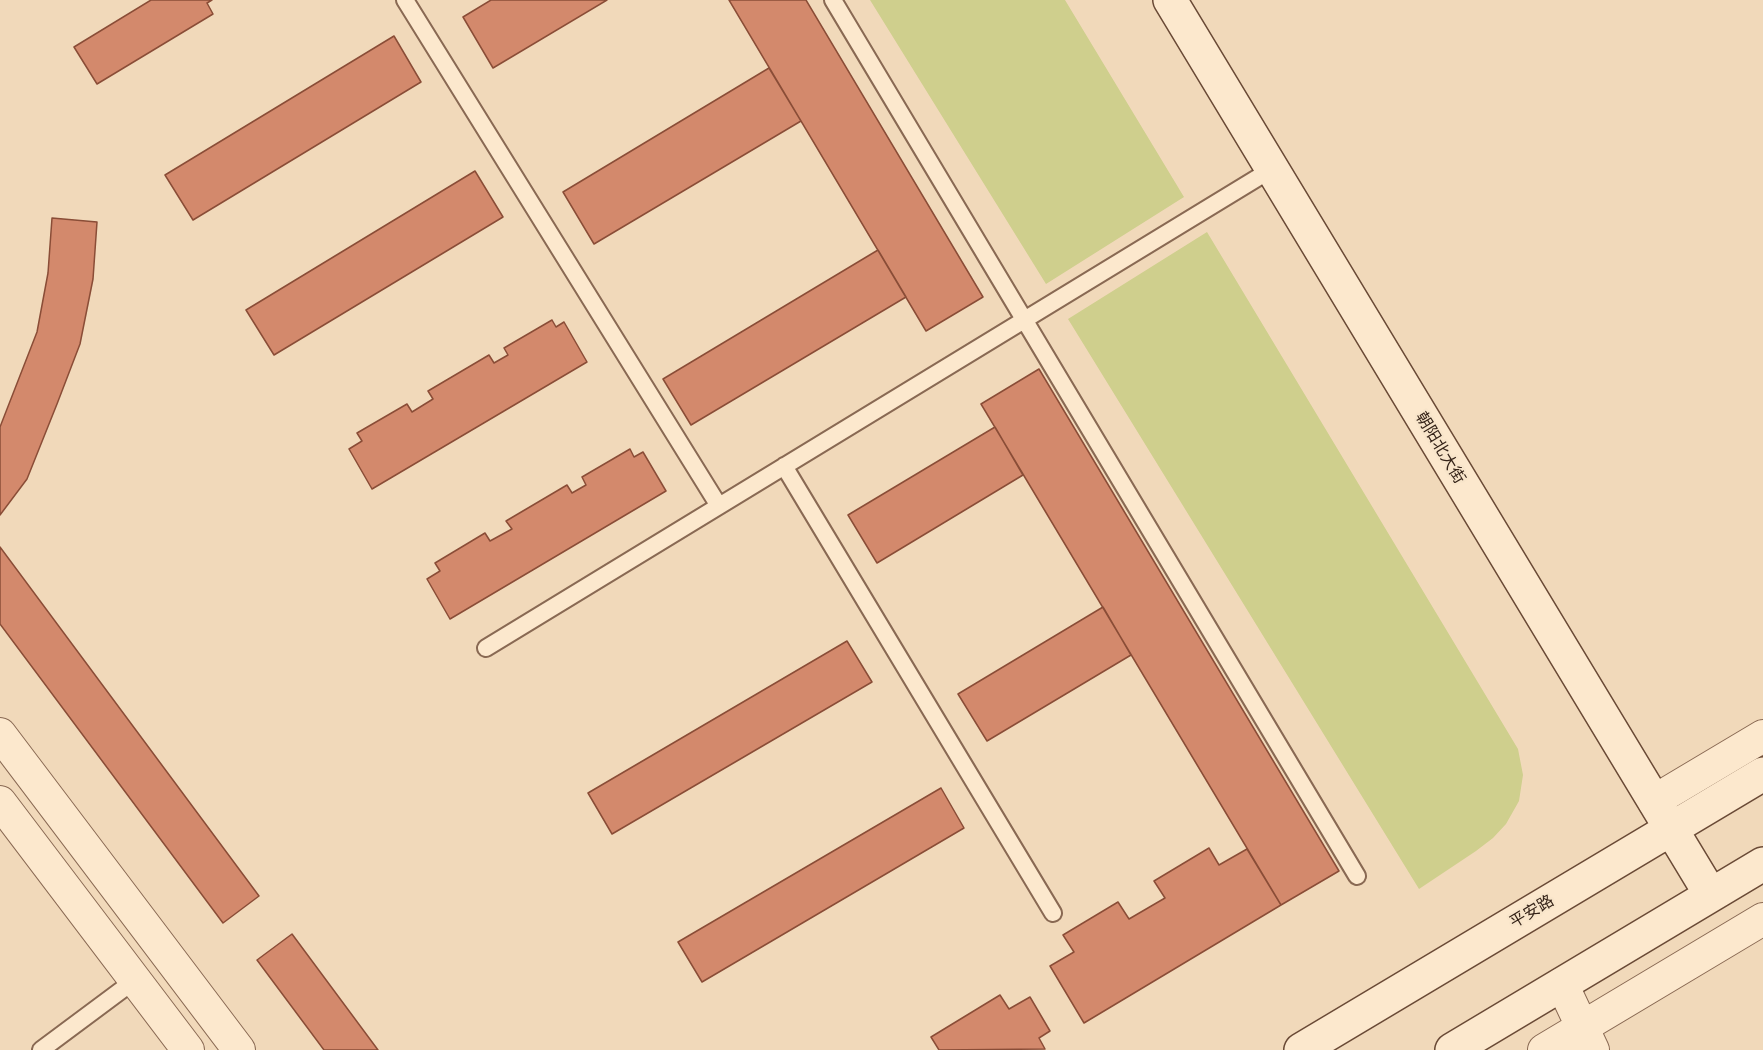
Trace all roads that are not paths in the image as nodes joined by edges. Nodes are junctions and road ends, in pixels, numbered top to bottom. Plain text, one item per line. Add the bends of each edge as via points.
1 (405, 0) edge
2 (833, 0) edge
3 (1170, 0) edge
4 (1272, 169) junction
5 (1024, 320) junction
6 (784, 466) junction
7 (719, 506) junction
8 (486, 648) dead end
9 (0, 734) edge
10 (1763, 736) edge
11 (1763, 774) edge
12 (1654, 801) junction
13 (0, 802) edge
14 (1671, 829) junction
15 (1763, 864) edge
16 (1357, 876) dead end
17 (1711, 895) junction
18 (1053, 913) dead end
19 (1763, 919) edge
20 (135, 980) junction
21 (1562, 984) junction
22 (1588, 1039) edge
23 (41, 1050) edge
24 (188, 1050) edge
25 (239, 1050) edge
26 (1301, 1050) edge
27 (1452, 1050) edge
28 (1544, 1050) edge

1 - 7 lane
2 - 5 lane
3 - 4 main road, 朝阳北大街
4 - 5 lane
4 - 12 main road, 朝阳北大街
5 - 6 lane
5 - 16 lane
6 - 7 lane
6 - 18 lane
7 - 8 lane
9 - 25 street
10 - 12 street
11 - 14 main road, 平安路
12 - 14 main road, 朝阳北大街
13 - 20 street
14 - 17 main road, 朝阳北大街
14 - 26 main road, 平安路
15 - 17 main road
17 - 21 main road
19 - 22 street
20 - 23 lane
20 - 24 street
21 - 22 street
21 - 27 main road
22 - 28 street

